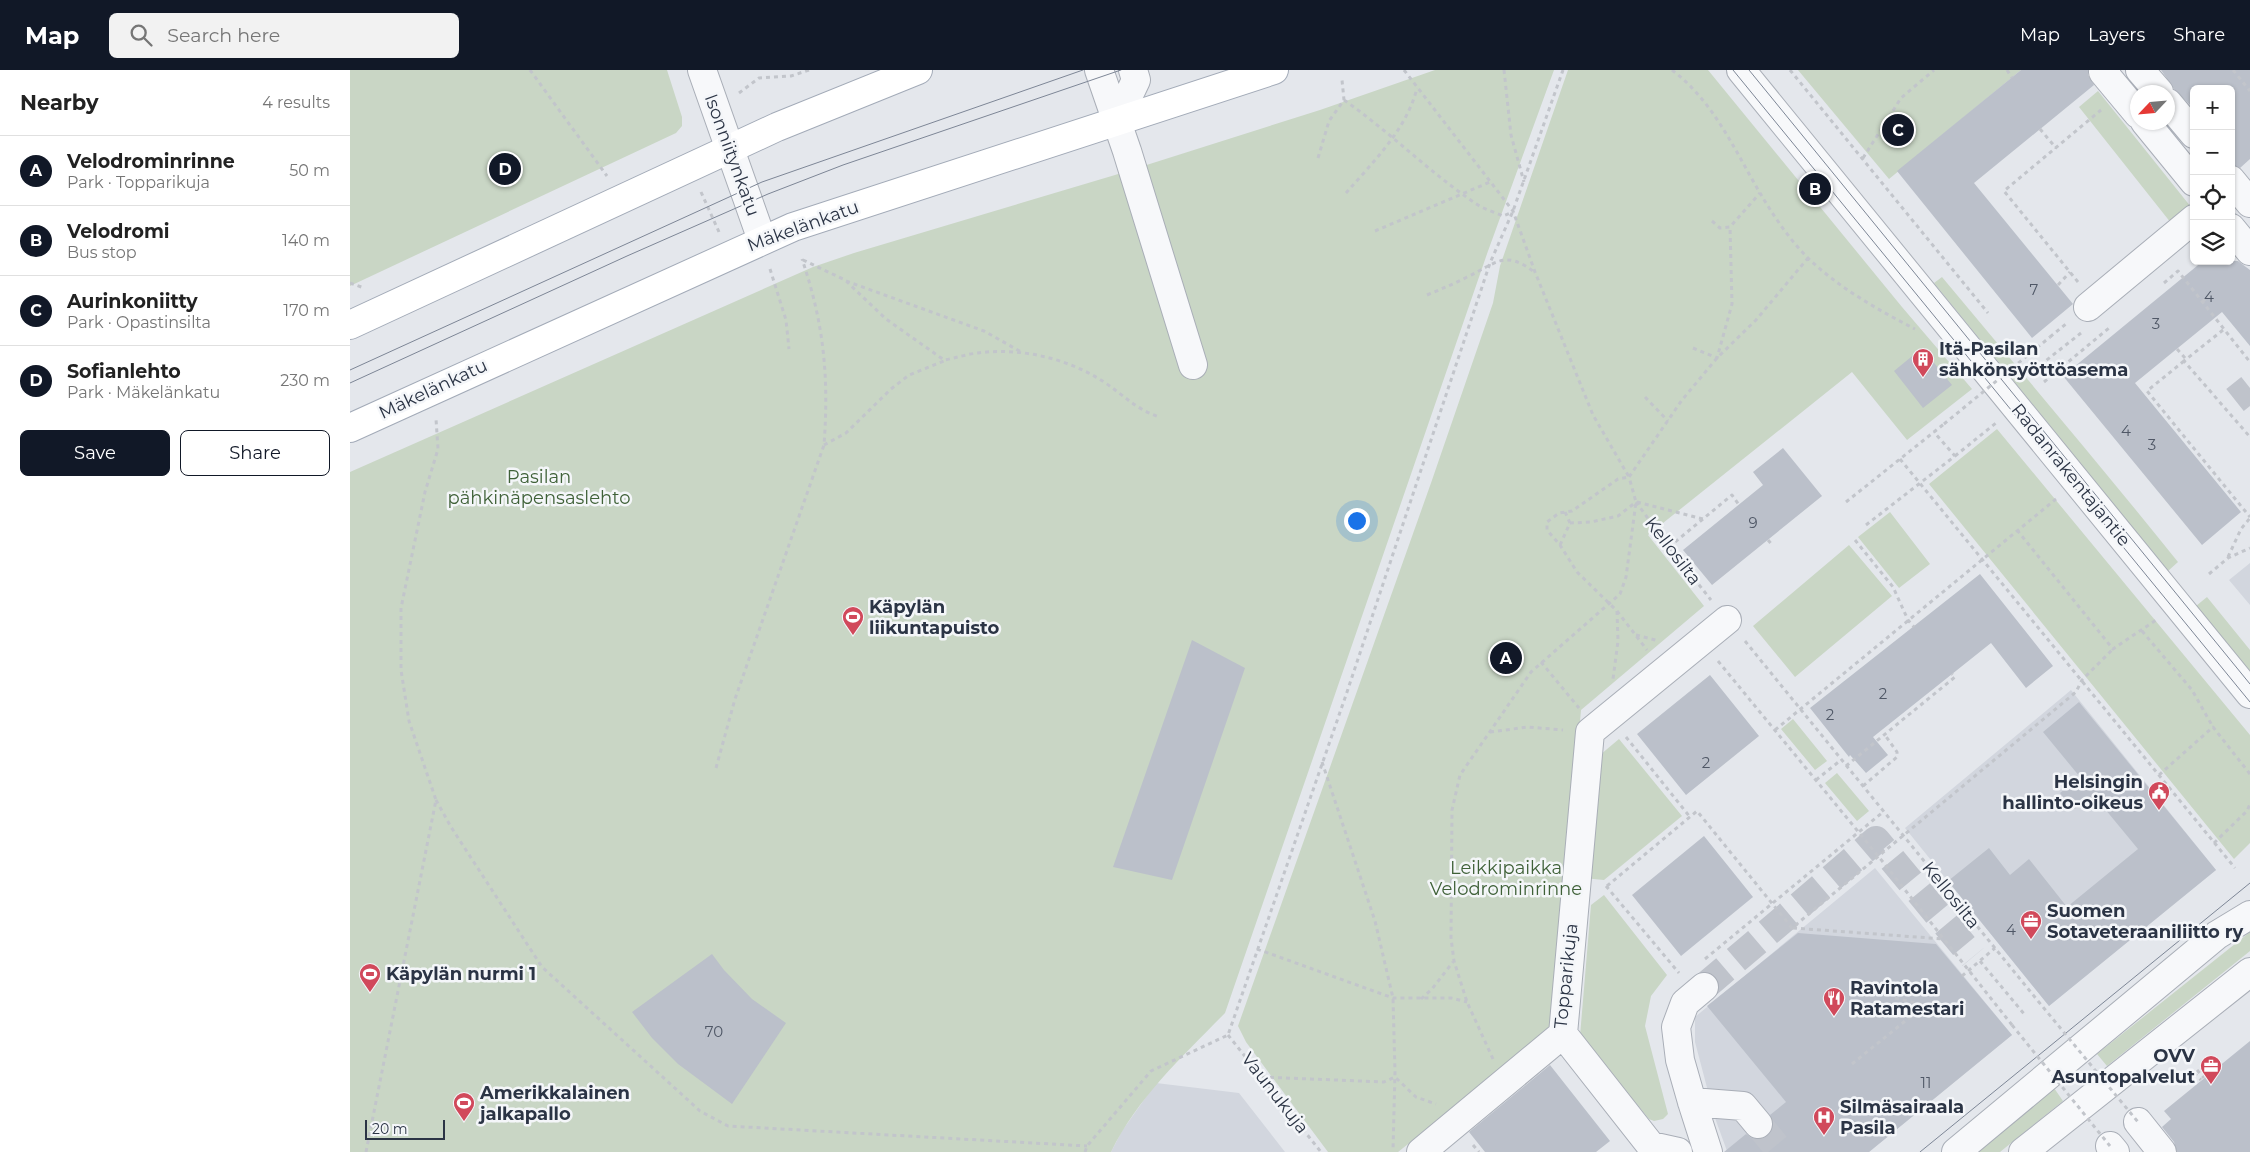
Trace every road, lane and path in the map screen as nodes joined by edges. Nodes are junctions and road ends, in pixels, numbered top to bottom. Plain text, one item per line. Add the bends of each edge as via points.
1 (530, 70) edge
2 (702, 70) edge
3 (809, 70) edge
4 (918, 70) edge
5 (1099, 70) edge
6 (1132, 70) edge
7 (1274, 70) edge
8 (1404, 70) edge
9 (1504, 70) edge
10 (1562, 70) edge
11 (1672, 70) edge
12 (1740, 70) edge
13 (1790, 70) edge
14 (1934, 70) edge
15 (2007, 70) edge
16 (2233, 70) edge
17 (2104, 71) edge
18 (2012, 78) dead end
19 (1342, 80) dead end
20 (754, 81) dead end
21 (1418, 88) junction
22 (2250, 91) edge
23 (1344, 100) junction
24 (2129, 104) edge
25 (2175, 111) edge
26 (1117, 120) junction
27 (2040, 129) dead end
28 (2152, 130) edge
29 (2191, 130) edge
30 (1393, 138) junction
31 (2056, 148) junction
32 (729, 149) junction
33 (1318, 158) dead end
34 (1863, 158) junction
35 (606, 176) dead end
36 (2190, 177) edge
37 (1490, 182) junction
38 (1524, 182) junction
39 (1462, 192) junction
40 (1346, 193) dead end
41 (1760, 193) junction
42 (1513, 211) junction
43 (2250, 213) edge
44 (1712, 221) dead end
45 (2190, 223) edge
46 (2235, 225) edge
47 (1730, 227) junction
48 (1375, 230) dead end
49 (2235, 233) edge
50 (762, 240) junction
51 (2250, 251) edge
52 (1808, 258) junction
53 (1490, 263) junction
54 (770, 269) dead end
55 (2178, 270) dead end
56 (1535, 272) junction
57 (2070, 272) junction
58 (845, 280) junction
59 (350, 283) edge
60 (2058, 285) dead end
61 (364, 288) dead end
62 (1427, 295) dead end
63 (2209, 296) dead end
64 (2202, 302) junction
65 (2091, 304) joint
66 (1988, 314) dead end
67 (350, 325) edge
68 (1916, 329) dead end
69 (2223, 330) junction
70 (2050, 337) dead end
71 (1693, 348) dead end
72 (789, 349) dead end
73 (2178, 349) dead end
74 (2056, 352) dead end
75 (1026, 354) junction
76 (1717, 358) junction
77 (944, 360) junction
78 (2185, 360) junction
79 (2250, 362) edge
80 (1193, 365) dead end
81 (2034, 370) dead end
82 (1645, 397) dead end
83 (435, 416) dead end
84 (1159, 417) dead end
85 (1668, 421) junction
86 (1993, 426) dead end
87 (350, 428) edge
88 (1934, 432) junction
89 (2250, 437) edge
90 (824, 445) junction
91 (1954, 456) junction
92 (1900, 460) junction
93 (1629, 476) junction
94 (1919, 483) junction
95 (2062, 494) dead end
96 (1636, 502) junction
97 (1846, 502) dead end
98 (1739, 504) dead end
99 (1564, 512) junction
100 (2250, 518) edge
101 (1704, 519) junction
102 (1570, 523) junction
103 (1866, 525) dead end
104 (2018, 530) junction
105 (1768, 540) dead end
106 (1855, 540) dead end
107 (1560, 545) junction
108 (1773, 546) dead end
109 (1669, 547) junction
110 (2250, 548) edge
111 (2228, 558) junction
112 (1982, 559) junction
113 (2209, 574) dead end
114 (1611, 603) junction
115 (1617, 611) junction
116 (2161, 616) dead end
117 (1726, 619) junction
118 (1908, 620) junction
119 (1914, 627) dead end
120 (2142, 630) junction
121 (1702, 640) junction
122 (2113, 649) junction
123 (1541, 662) junction
124 (1662, 673) junction
125 (1952, 674) dead end
126 (2082, 680) junction
127 (2250, 694) edge
128 (1799, 709) junction
129 (1606, 727) junction
130 (2213, 728) junction
131 (1775, 730) junction
132 (1489, 732) junction
133 (1885, 735) junction
134 (1841, 760) junction
135 (1322, 761) junction
136 (1846, 766) junction
137 (716, 768) dead end
138 (2250, 774) edge
139 (2159, 775) junction
140 (1816, 780) junction
141 (1863, 786) junction
142 (436, 800) junction
143 (2250, 804) edge
144 (1884, 812) junction
145 (1690, 817) junction
146 (1858, 832) junction
147 (1904, 837) junction
148 (2214, 842) junction
149 (1879, 857) junction
150 (2235, 868) dead end
151 (1576, 885) junction
152 (1606, 886) junction
153 (1773, 903) junction
154 (2250, 915) edge
155 (1792, 928) junction
156 (1944, 940) junction
157 (1995, 948) junction
158 (1257, 949) junction
159 (1454, 961) junction
160 (1980, 961) junction
161 (1969, 970) junction
162 (2250, 972) edge
163 (1695, 976) junction
164 (1962, 976) dead end
165 (1394, 998) junction
166 (1895, 998) dead end
167 (1421, 1000) junction
168 (1467, 1002) junction
169 (2024, 1015) dead end
170 (1563, 1034) junction
171 (1228, 1035) junction
172 (1852, 1064) dead end
173 (2196, 1071) dead end
174 (1262, 1077) junction
175 (1395, 1077) junction
176 (2202, 1079) dead end
177 (1506, 1081) junction
178 (1692, 1102) junction
179 (1471, 1110) junction
180 (2138, 1122) joint
181 (1758, 1124) tunnel mouth
182 (1087, 1146) junction
183 (2113, 1149) edge
184 (366, 1152) edge
185 (1085, 1152) edge
186 (1321, 1152) edge
187 (1393, 1152) edge
188 (1421, 1152) edge
189 (1678, 1152) edge
190 (1708, 1152) edge
191 (1956, 1152) edge
192 (2023, 1152) edge
193 (2162, 1152) edge

1 - 35 path
2 - 32 street, Isonniitynkatu
3 - 20 path
4 - 32 main road
5 - 26 street
6 - 26 street via 1136,80
7 - 26 main road, Mäkelänkatu
8 - 21 path
9 - 38 path via 1511,135
10 - 38 path
11 - 41 path via 1712,111
12 - 127 street, Radanrakentajantie
13 - 34 path
14 - 34 path via 1901,98
15 - 18 path
16 - 22 path
17 - 24 street
19 - 23 path
21 - 30 path
21 - 37 path
23 - 30 path
23 - 33 path via 1329,121
24 - 31 path
25 - 29 street
26 - 50 main road, Mäkelänkatu
26 - 80 street
27 - 31 path
28 - 36 street
30 - 39 path
30 - 40 path
31 - 57 path via 2004,191
32 - 50 street, Isonniitynkatu
32 - 67 main road
34 - 66 path
37 - 39 path
37 - 42 path
38 - 42 path
39 - 42 path via 1476,204 1503,216
39 - 48 path
41 - 47 path
41 - 52 path
42 - 53 path
42 - 56 path
43 - 46 street
44 - 47 path via 1720,228
45 - 65 street
47 - 76 path via 1732,304
49 - 51 street
50 - 87 main road, Mäkelänkatu
52 - 68 path via 1876,309
52 - 76 path via 1756,320
53 - 56 path via 1511,260
53 - 62 path via 1469,277
53 - 135 path
54 - 72 path via 786,320
55 - 64 path
56 - 93 path via 1592,415
57 - 60 path
57 - 65 path
58 - 75 path via 984,331
58 - 77 path via 886,319
58 - 90 path via 802,259 822,333 827,401
59 - 61 path
63 - 64 path
64 - 69 path
69 - 78 path
69 - 79 path
70 - 88 path, bridge
71 - 76 path
73 - 78 path
74 - 81 path
75 - 77 path via 979,353
75 - 84 path via 1071,364 1104,382 1141,411
76 - 85 path
77 - 90 path via 909,375 846,433
78 - 89 path
78 - 100 path via 2147,391
82 - 85 path
83 - 142 path via 438,449 425,492 401,608 401,670 409,721
85 - 93 path
86 - 91 path
88 - 91 path
88 - 92 path
90 - 137 path via 735,698
91 - 94 path
92 - 94 path
92 - 97 path
93 - 96 path
93 - 99 path via 1618,479 1572,511
94 - 103 path
94 - 112 path
95 - 104 path
96 - 101 path
96 - 102 path via 1618,516
96 - 109 path, Kellosilta
96 - 114 path via 1626,577 1620,594
98 - 101 path via 1732,495
99 - 102 path
99 - 107 path via 1547,522 1547,530
100 - 111 path via 2241,529
101 - 109 path
102 - 107 path
104 - 112 path
104 - 122 path
105 - 108 path
106 - 118 path via 1893,587
107 - 114 path via 1577,572
109 - 117 path, Kellosilta
110 - 111 path
111 - 113 path
112 - 118 path
112 - 126 path
114 - 115 path
114 - 123 path
115 - 124 path
115 - 129 path via 1618,641
116 - 120 path
117 - 121 street
117 - 128 path, Kellosilta
118 - 119 path
118 - 128 path
120 - 122 path
120 - 130 path via 2192,690
121 - 124 street
121 - 131 path, Kellosilta
122 - 126 path
123 - 129 path
123 - 132 path
124 - 129 street
125 - 133 path via 1955,677
126 - 139 path
126 - 147 path via 2076,692
128 - 131 path
128 - 134 path, Kellosilta
129 - 132 path via 1528,727
129 - 145 path
129 - 151 street, Topparikuja
130 - 138 path
130 - 139 path
131 - 140 path, Kellosilta
132 - 159 path via 1460,775 1452,810 1451,938
133 - 136 path
133 - 141 path via 1897,757
134 - 136 path, Kellosilta
134 - 140 path
135 - 158 path
135 - 165 path via 1375,921
136 - 141 path, Kellosilta
139 - 148 path
140 - 146 path, Kellosilta
141 - 144 path, Kellosilta
142 - 182 path via 542,967 700,1111 728,1126
142 - 184 path
143 - 148 path
144 - 146 path
144 - 147 path, Kellosilta
145 - 152 path
145 - 153 path via 1698,811
146 - 149 path, Kellosilta
146 - 153 path
147 - 149 path
147 - 157 path, Kellosilta
148 - 150 path
149 - 155 path
149 - 156 path, Kellosilta
151 - 152 path
151 - 170 street, Topparikuja
152 - 163 path
153 - 155 path
153 - 163 path
154 - 191 street via 2217,935
155 - 156 path
156 - 161 path, Kellosilta
157 - 160 path
157 - 180 path, Kellosilta, bridge
158 - 165 path
158 - 171 path
159 - 167 path
159 - 168 path
160 - 161 path
160 - 169 path
161 - 164 path
161 - 183 path, Kellosilta, bridge
162 - 192 street
163 - 178 street via 1676,1027 1680,1060
165 - 167 path
165 - 175 path
166 - 172 path via 1925,1005
167 - 168 path via 1451,998
168 - 177 path
170 - 177 street, Topparikuja
170 - 189 street via 1651,1146
171 - 174 path, Vaunukuja
171 - 182 path via 1151,1072
173 - 176 path
174 - 175 path via 1384,1082
174 - 186 path, Vaunukuja
175 - 179 path via 1416,1097 1442,1106
175 - 187 path
177 - 179 street, Topparikuja
178 - 181 street via 1743,1106
178 - 190 street
179 - 188 street, Topparikuja
180 - 193 street
182 - 185 path

